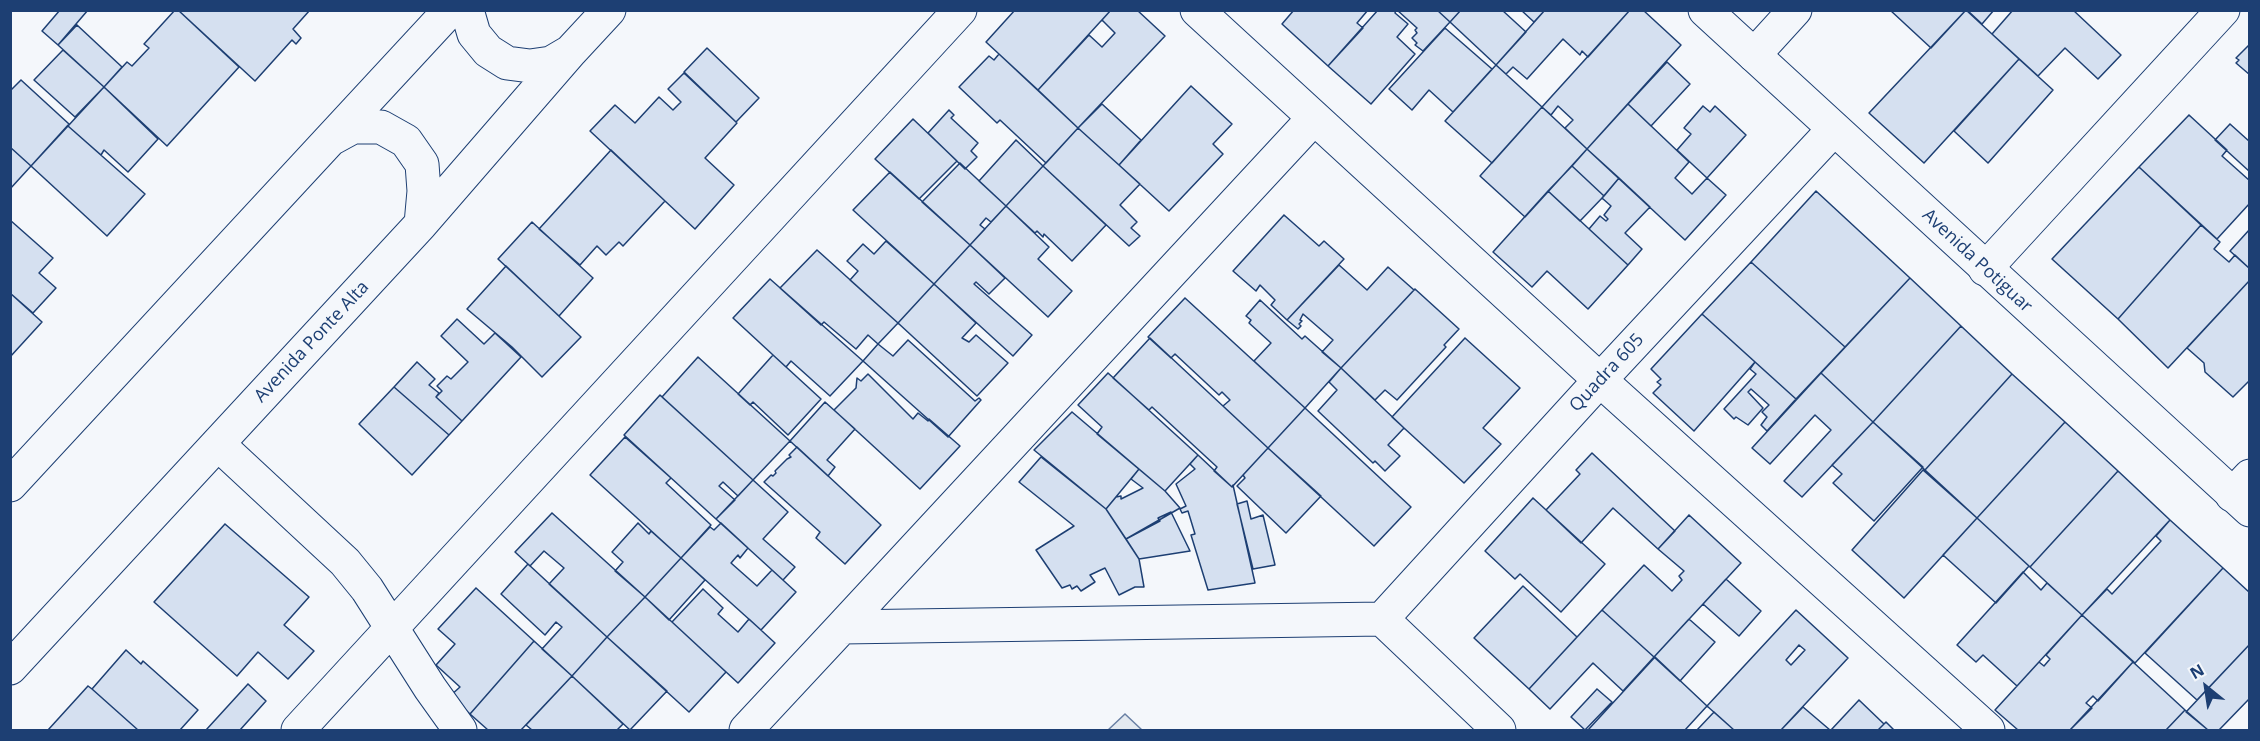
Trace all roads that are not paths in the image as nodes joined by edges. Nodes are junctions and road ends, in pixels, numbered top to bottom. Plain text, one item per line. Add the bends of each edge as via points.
1 (450, 10) edge
2 (467, 10) edge
3 (609, 10) edge
4 (960, 10) edge
5 (1197, 10) edge
6 (1705, 10) edge
7 (1795, 10) edge
8 (2223, 10) edge
9 (571, 51) junction
10 (1754, 55) junction
11 (1314, 118) junction
12 (1834, 129) junction
13 (329, 140) junction
14 (421, 224) junction
15 (1986, 269) junction
16 (1599, 380) junction
17 (218, 444) junction
18 (10, 485) edge
19 (2244, 494) edge
20 (1382, 619) junction
21 (392, 627) junction
22 (842, 627) junction
23 (10, 668) edge
24 (298, 730) edge
25 (460, 730) edge
26 (746, 730) edge
27 (1499, 730) edge
28 (1988, 730) edge

1 - 13 street
2 - 9 street via 474,34 488,51 507,63 551,63
3 - 9 street, Avenida Ponte Alta
4 - 21 street
5 - 11 street
6 - 10 street, Avenida Potiguar
7 - 10 street
8 - 15 street
9 - 14 street, Avenida Ponte Alta
10 - 12 street, Avenida Potiguar
11 - 16 street
11 - 22 street
12 - 15 street, Avenida Potiguar
12 - 16 street, Quadra 605
13 - 14 street via 353,127 362,127 381,128 406,141 422,164
13 - 18 street
14 - 17 street, Avenida Ponte Alta
15 - 19 street, Avenida Potiguar
16 - 20 street, Quadra 605
16 - 28 street
17 - 21 street via 345,562
17 - 23 street, Avenida Ponte Alta
20 - 22 street
20 - 27 street
21 - 24 street
21 - 25 street
22 - 26 street

